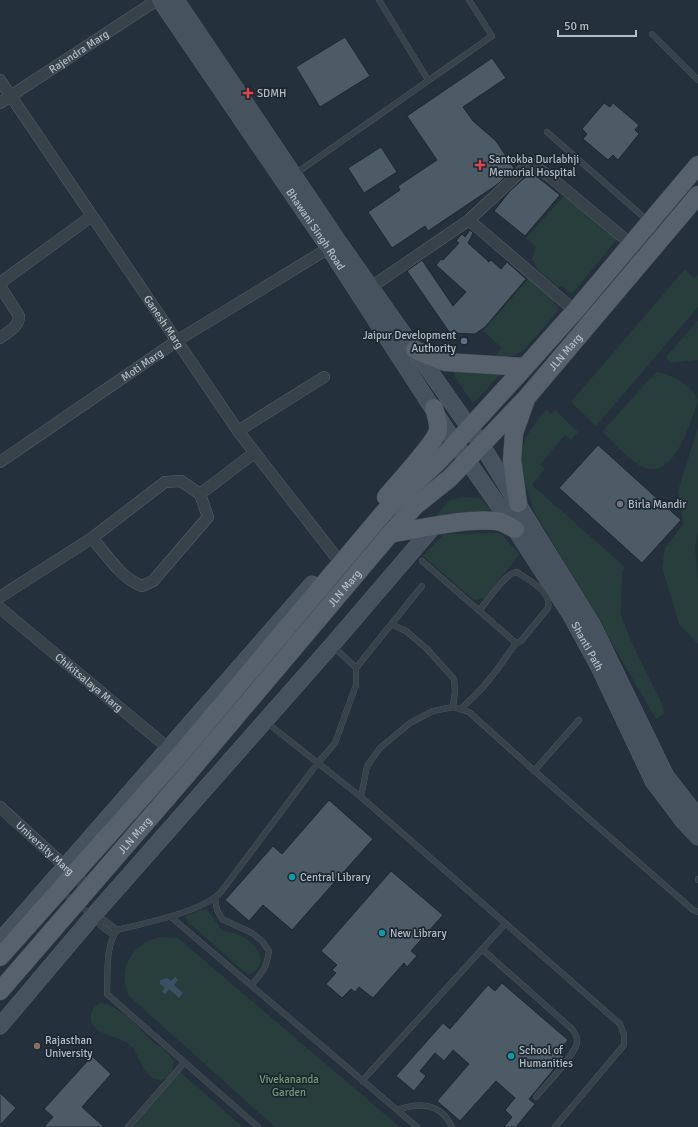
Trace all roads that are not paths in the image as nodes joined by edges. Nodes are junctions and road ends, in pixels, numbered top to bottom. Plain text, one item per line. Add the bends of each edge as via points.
1 (157, 0) edge
2 (160, 0) edge
3 (176, 0) edge
4 (379, 0) edge
5 (469, 0) edge
6 (652, 34) dead end
7 (0, 80) edge
8 (428, 80) junction
9 (698, 80) edge
10 (11, 96) junction
11 (0, 103) edge
12 (548, 132) dead end
13 (698, 165) edge
14 (294, 175) junction
15 (698, 195) edge
16 (92, 216) junction
17 (469, 220) junction
18 (649, 222) junction
19 (631, 244) junction
20 (329, 248) junction
21 (0, 283) edge
22 (0, 286) edge
23 (371, 287) junction
24 (575, 311) junction
25 (0, 338) edge
26 (178, 340) junction
27 (415, 350) junction
28 (524, 367) junction
29 (324, 377) dead end
30 (528, 396) junction
31 (434, 408) junction
32 (469, 426) junction
33 (238, 431) junction
34 (455, 443) junction
35 (481, 444) junction
36 (254, 453) junction
37 (466, 461) junction
38 (0, 462) edge
39 (200, 494) junction
40 (518, 503) junction
41 (434, 526) junction
42 (515, 529) junction
43 (390, 534) junction
44 (92, 538) junction
45 (337, 561) junction
46 (422, 561) dead end
47 (422, 586) dead end
48 (0, 597) edge
49 (0, 608) edge
50 (479, 611) junction
51 (391, 624) junction
52 (516, 643) junction
53 (332, 645) junction
54 (356, 668) junction
55 (454, 707) junction
56 (460, 709) junction
57 (579, 720) dead end
58 (265, 721) junction
59 (173, 752) junction
60 (317, 764) junction
61 (534, 771) junction
62 (361, 798) junction
63 (0, 807) edge
64 (698, 817) edge
65 (698, 837) edge
66 (70, 871) junction
67 (90, 889) junction
68 (60, 891) junction
69 (215, 898) junction
70 (75, 903) junction
71 (698, 912) edge
72 (171, 917) junction
73 (96, 918) junction
74 (505, 924) junction
75 (117, 930) junction
76 (113, 935) junction
77 (0, 941) edge
78 (482, 949) junction
79 (0, 957) edge
80 (252, 984) junction
81 (0, 991) edge
82 (0, 1026) edge
83 (184, 1063) junction
84 (362, 1081) junction
85 (536, 1097) dead end
86 (397, 1110) junction
87 (128, 1127) edge
88 (258, 1127) edge
89 (417, 1127) edge
90 (452, 1127) edge
91 (555, 1127) edge

1 - 10 street, Rajendra Marg
2 - 20 main road, Bhawani Singh Road
3 - 14 main road, Bhawani Singh Road
4 - 8 lane
5 - 8 lane via 492,36
6 - 9 lane
7 - 10 street, Ganesh Marg
8 - 14 lane
10 - 11 street, Rajendra Marg
10 - 16 street, Ganesh Marg
12 - 18 lane
13 - 18 main road, JLN Marg
14 - 23 main road, Bhawani Singh Road
15 - 30 main road, JLN Marg
16 - 21 street
16 - 26 street, Ganesh Marg
17 - 19 street via 530,162
17 - 23 street
17 - 24 street
18 - 19 main road, JLN Marg
19 - 24 main road, JLN Marg
20 - 26 street, Moti Marg
20 - 31 main road, Bhawani Singh Road
22 - 25 street via 19,316 19,321 15,328
23 - 27 main road, Bhawani Singh Road
24 - 28 main road, JLN Marg
26 - 33 street, Ganesh Marg
26 - 38 street, Moti Marg
27 - 28 main road via 445,362
27 - 32 main road, Bhawani Singh Road
28 - 32 main road, JLN Marg
29 - 33 street
30 - 35 main road, JLN Marg
30 - 40 main road via 514,434 512,460
31 - 34 main road, Bhawani Singh Road
31 - 45 main road via 438,431
32 - 34 main road, JLN Marg
32 - 35 main road, Bhawani Singh Road
33 - 36 street, Ganesh Marg
34 - 37 main road, Bhawani Singh Road
34 - 45 main road, JLN Marg
35 - 37 main road, JLN Marg
35 - 40 main road, Bhawani Singh Road
36 - 39 street
36 - 45 street, Ganesh Marg
37 - 42 main road, Shanti Path
37 - 43 main road, JLN Marg via 450,478 415,506
39 - 44 street via 181,481 165,482
39 - 44 street via 208,517 153,581 142,586 135,584 123,574
40 - 64 main road, Bhawani Singh Road via 593,626 666,776
41 - 42 main road via 501,522
41 - 43 main road
41 - 53 main road
42 - 65 main road, Shanti Path via 574,621 599,667 653,781
43 - 67 main road, JLN Marg
44 - 48 street
45 - 59 main road, JLN Marg
46 - 50 lane
47 - 51 lane
49 - 59 street, Chikitsalaya Marg
50 - 52 lane
50 - 52 lane via 513,572 517,572 547,595 550,601 548,608 521,641
51 - 54 lane
51 - 55 lane via 406,631 427,649 454,679
52 - 56 lane via 473,699
53 - 54 lane
53 - 58 main road
54 - 60 lane via 356,685 335,743
55 - 56 lane
55 - 62 lane via 433,711 410,723 380,748 367,766
56 - 61 lane via 469,712
57 - 61 lane
58 - 60 lane
58 - 73 main road
59 - 66 main road, JLN Marg
60 - 62 lane
60 - 69 lane
61 - 71 lane
62 - 74 lane
63 - 66 street, University Marg
66 - 67 street, University Marg
66 - 68 main road, JLN Marg
66 - 77 main road
67 - 70 main road, JLN Marg
68 - 70 lane
68 - 79 main road, JLN Marg
69 - 72 lane
69 - 80 lane via 216,910 222,919 252,933 269,951 268,962 262,974
70 - 73 lane
70 - 81 main road, JLN Marg
72 - 75 lane
72 - 80 lane
73 - 75 lane via 104,920
73 - 76 lane via 101,926
73 - 82 main road
74 - 78 lane
74 - 91 lane via 620,1024 624,1036 624,1045
75 - 76 lane
76 - 83 lane via 109,949 107,994
78 - 84 lane
78 - 85 lane via 576,1035 578,1043 573,1052
80 - 84 lane
83 - 87 lane
83 - 88 lane
84 - 86 lane
86 - 89 lane
86 - 90 lane via 420,1104 432,1107 449,1120

